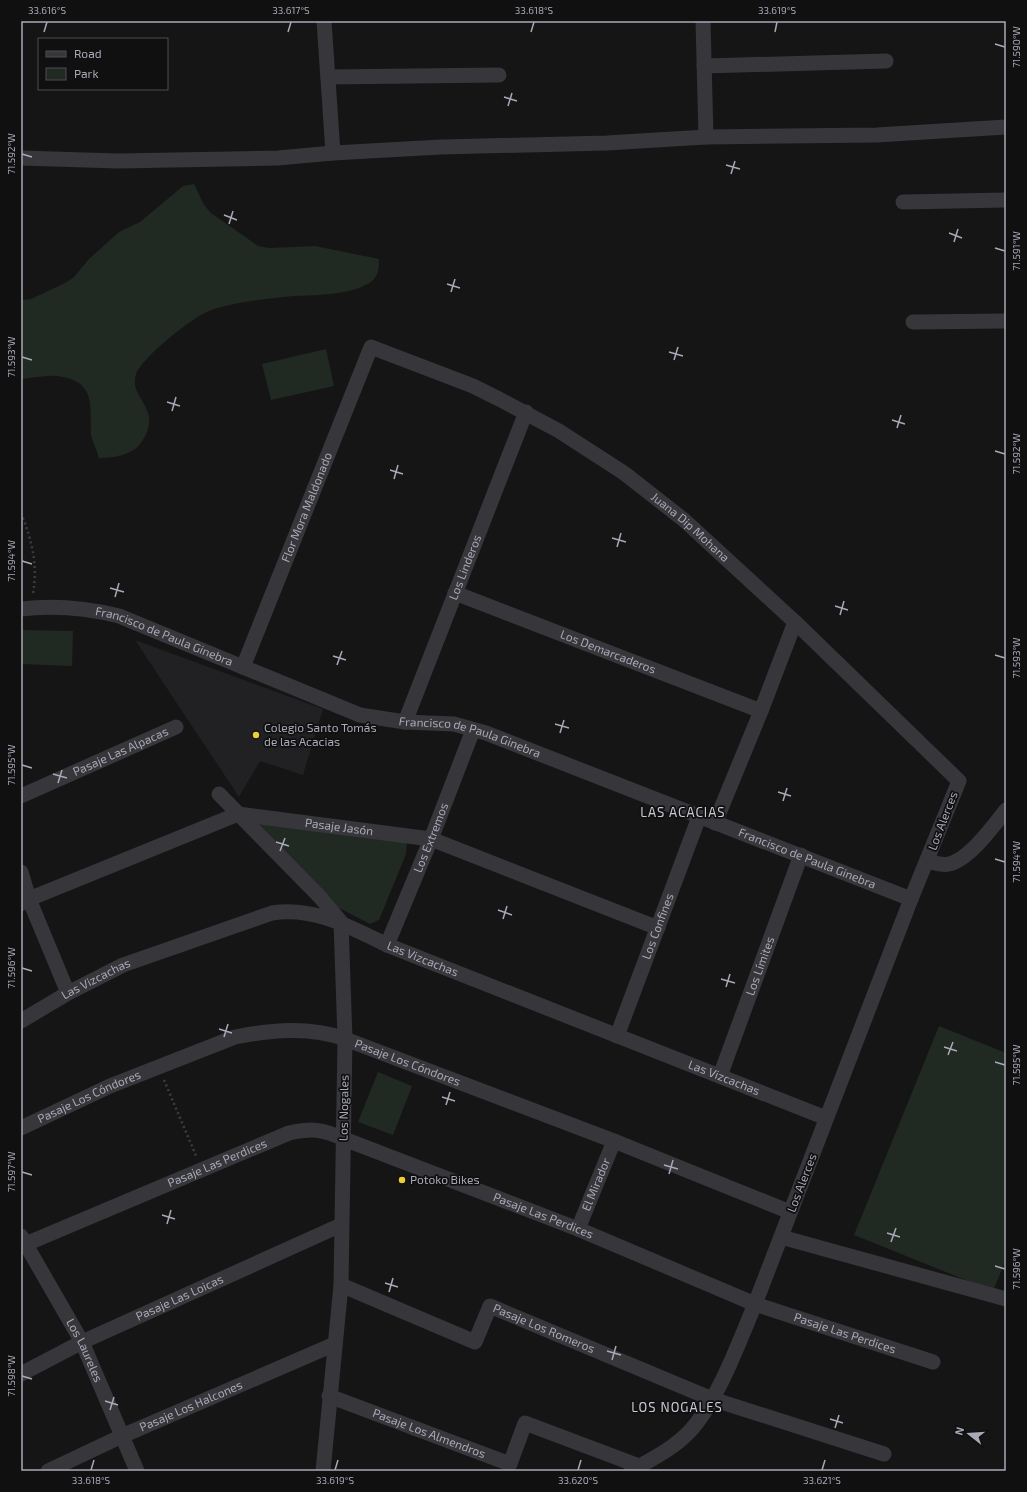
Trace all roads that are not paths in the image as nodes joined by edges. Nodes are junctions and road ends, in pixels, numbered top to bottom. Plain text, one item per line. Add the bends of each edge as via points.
1 (324, 21) edge
2 (703, 21) edge
3 (886, 61) dead end
4 (704, 66) junction
5 (499, 75) dead end
6 (328, 77) junction
7 (1006, 127) edge
8 (706, 136) junction
9 (333, 153) junction
10 (21, 158) edge
11 (1006, 200) edge
12 (903, 202) dead end
13 (1006, 321) edge
14 (913, 322) dead end
15 (371, 346) joint
16 (526, 412) junction
17 (456, 593) junction
18 (25, 608) edge
19 (795, 622) junction
20 (243, 667) junction
21 (761, 711) junction
22 (405, 722) junction
23 (176, 728) dead end
24 (473, 730) junction
25 (959, 781) joint
26 (219, 794) dead end
27 (21, 796) edge
28 (1006, 810) edge
29 (238, 814) junction
30 (699, 817) junction
31 (715, 822) junction
32 (431, 839) junction
33 (801, 855) junction
34 (927, 861) junction
35 (21, 872) edge
36 (911, 899) junction
37 (25, 901) edge
38 (341, 922) junction
39 (658, 928) junction
40 (387, 945) junction
41 (68, 993) junction
42 (21, 1021) edge
43 (617, 1036) junction
44 (345, 1039) junction
45 (720, 1076) junction
46 (826, 1118) junction
47 (21, 1128) edge
48 (344, 1139) junction
49 (614, 1140) junction
50 (790, 1212) junction
51 (341, 1225) junction
52 (578, 1229) junction
53 (781, 1237) junction
54 (23, 1242) edge
55 (341, 1285) junction
56 (1006, 1299) edge
57 (755, 1304) junction
58 (82, 1342) junction
59 (335, 1344) junction
60 (933, 1362) dead end
61 (21, 1374) edge
62 (329, 1396) junction
63 (712, 1399) junction
64 (122, 1436) junction
65 (884, 1454) dead end
66 (58, 1469) edge
67 (635, 1469) edge
68 (137, 1471) edge
69 (322, 1471) edge

1 - 6 street
2 - 4 street
3 - 4 street
4 - 8 street
5 - 6 street
6 - 9 street
7 - 8 street via 877,135
8 - 9 street via 607,143 441,147
9 - 10 street via 278,158 118,161
11 - 12 street
13 - 14 street
15 - 16 street, Juana Dip Mohana via 473,386
15 - 20 street, Flor Mora Maldonado
16 - 17 street, Los Linderos
16 - 19 street, Juana Dip Mohana via 592,451 654,496 684,520
17 - 21 street, Los Demarcaderos
17 - 22 street, Los Linderos
18 - 20 street, Francisco de Paula Ginebra via 82,608 119,616
19 - 21 street
19 - 25 street, Juana Dip Mohana
20 - 22 street, Francisco de Paula Ginebra via 360,715
21 - 31 street
22 - 24 street, Francisco de Paula Ginebra via 454,724
23 - 27 street, Pasaje Las Alpacas
24 - 30 street, Francisco de Paula Ginebra
24 - 32 street, Los Extremos
25 - 34 street, Los Alerces
26 - 29 street
28 - 34 street, Los Alerces via 981,839 956,862 943,865
29 - 32 street, Pasaje Jasón
29 - 37 street, Pasaje Jasón
29 - 38 street via 320,897
30 - 31 street, Francisco de Paula Ginebra
30 - 39 street, Los Confines
31 - 33 street, Francisco de Paula Ginebra
32 - 39 street, Pasaje Jasón
32 - 40 street, Los Extremos
33 - 36 street, Francisco de Paula Ginebra
33 - 45 street, Los Límites
34 - 36 street, Los Alerces
35 - 37 street
36 - 46 street, Los Alerces
37 - 41 street
38 - 40 street, Las Vizcachas
38 - 41 street, Las Vizcachas via 304,912 272,913 123,965
38 - 44 street, Los Nogales
39 - 43 street, Los Confines
40 - 43 street, Las Vizcachas
41 - 42 street, Las Vizcachas
43 - 45 street, Las Vizcachas
44 - 47 street, Pasaje Los Cóndores via 307,1030 253,1034 218,1043 110,1086
44 - 48 street, Los Nogales
44 - 49 street, Pasaje Los Cóndores
45 - 46 street, Las Vizcachas
46 - 50 street, Los Alerces
48 - 51 street, Los Nogales
48 - 52 street, Pasaje Las Perdices
48 - 54 street, Pasaje Las Perdices via 324,1130 289,1133
49 - 50 street, Pasaje Los Cóndores
49 - 52 street, El Mirador
50 - 53 street, Los Alerces
51 - 55 street, Los Nogales
51 - 58 street, Pasaje Las Loicas
52 - 57 street, Pasaje Las Perdices
53 - 56 street
53 - 57 street, Los Alerces
54 - 58 street, Los Laureles
55 - 59 street, Los Nogales
55 - 63 street, Pasaje Los Romeros via 475,1342 490,1306
57 - 60 street, Pasaje Las Perdices
57 - 63 street, Los Alerces
58 - 61 street, Pasaje Las Loicas
58 - 64 street, Los Laureles
59 - 62 street, Los Nogales
59 - 64 street, Pasaje Los Halcones
62 - 67 street, Pasaje Los Almendros via 510,1464 525,1423
62 - 69 street, Los Nogales
63 - 65 street, Pasaje Los Romeros
63 - 67 street, Los Alerces via 689,1432
64 - 66 street, Pasaje Los Halcones
64 - 68 street, Los Laureles

